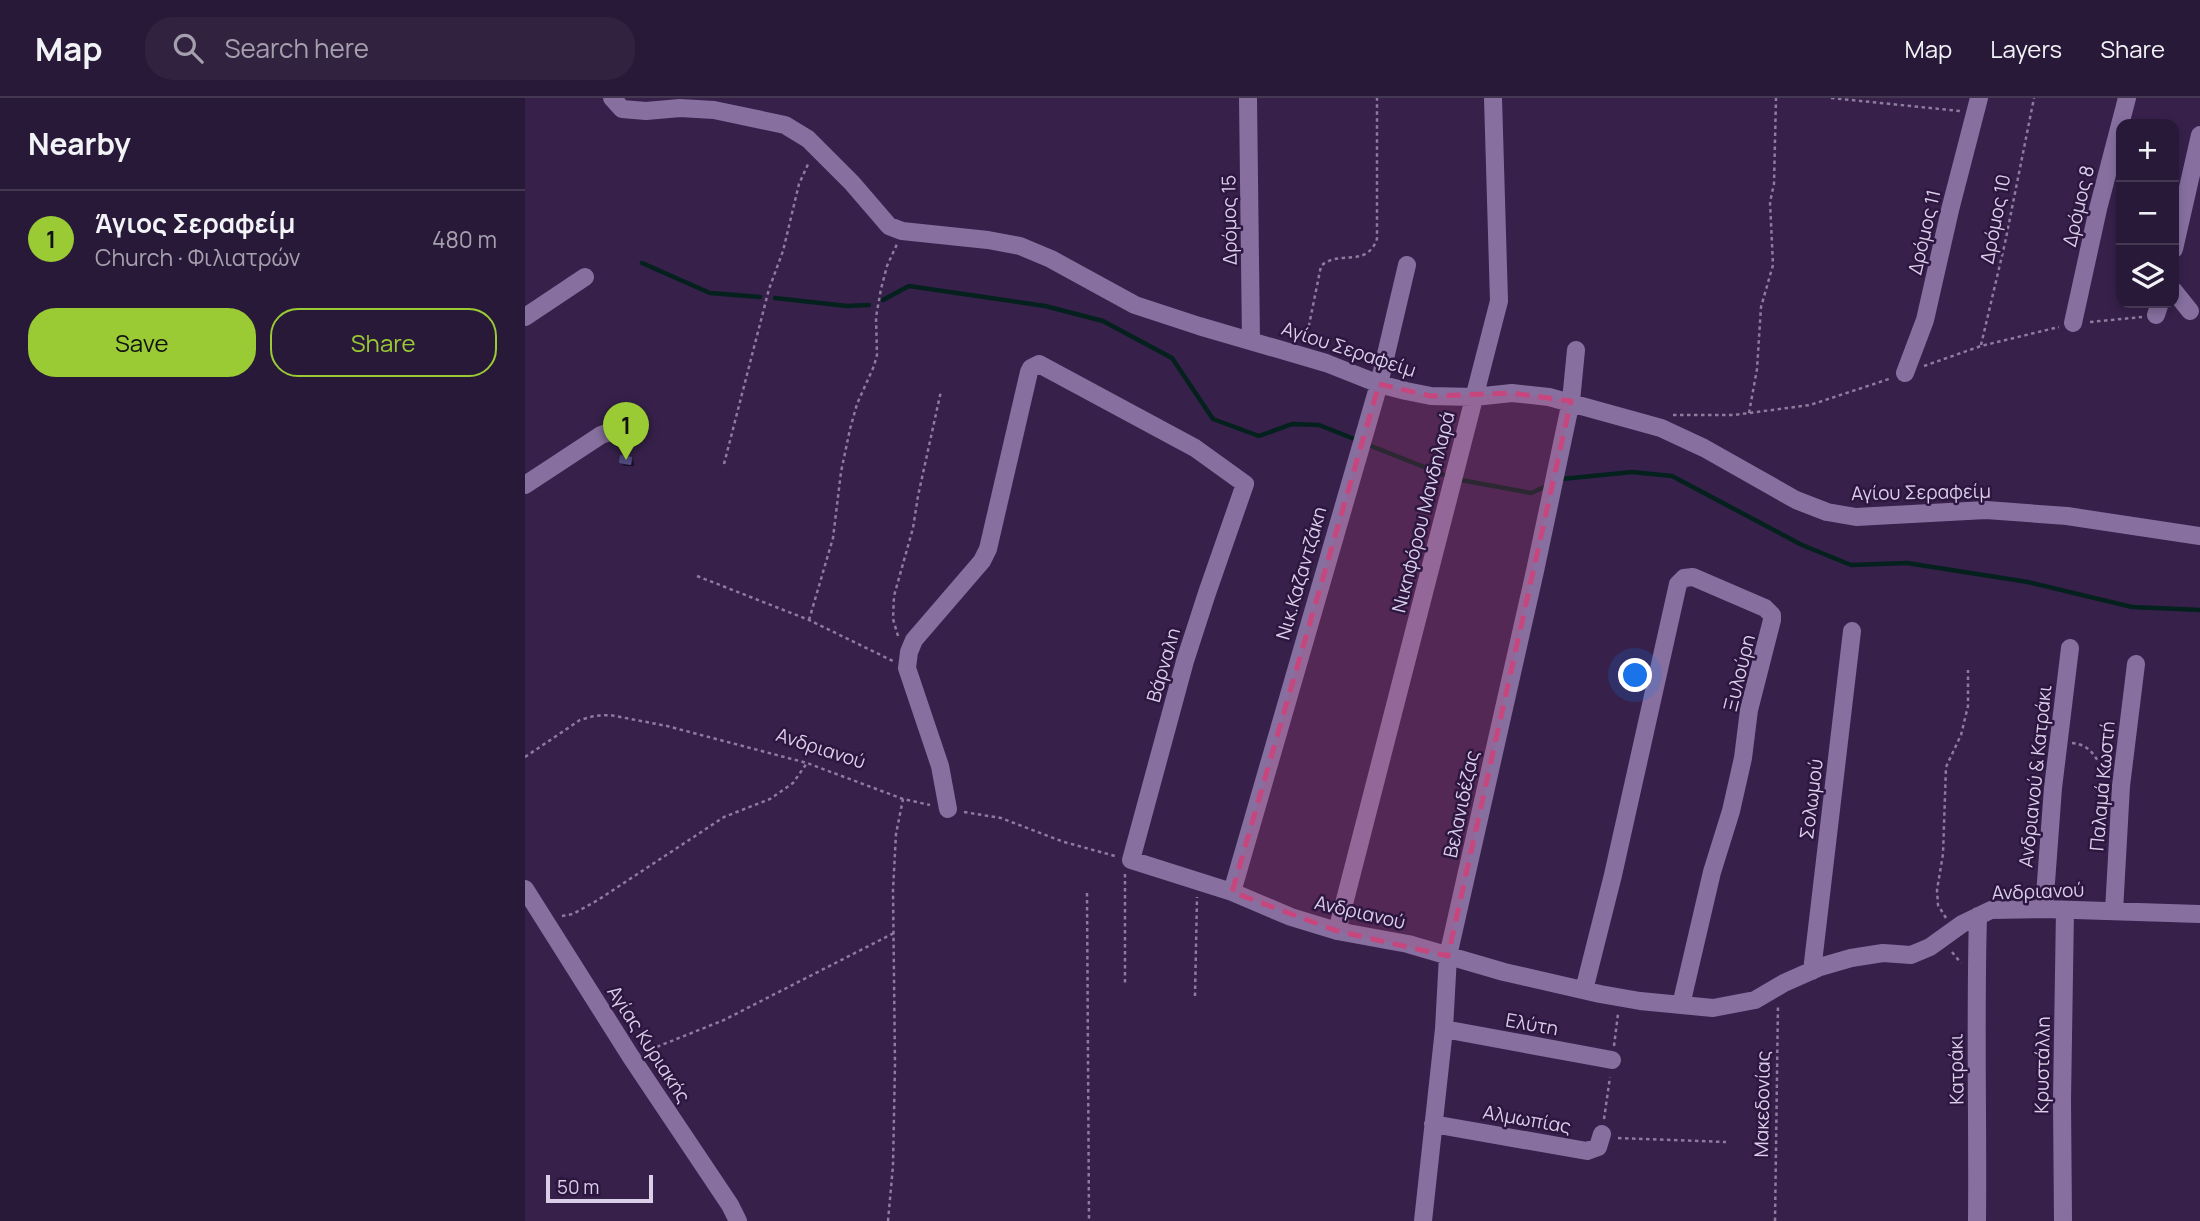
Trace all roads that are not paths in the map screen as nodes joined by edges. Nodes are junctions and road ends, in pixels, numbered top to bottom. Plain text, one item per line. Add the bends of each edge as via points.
1 (613, 98) edge
2 (1248, 98) edge
3 (1493, 98) edge
4 (2127, 98) edge
5 (1977, 105) edge
6 (2200, 135) edge
7 (2175, 245) edge
8 (1407, 265) dead end
9 (585, 277) dead end
10 (2179, 297) edge
11 (2190, 311) dead end
12 (525, 317) edge
13 (2073, 323) dead end
14 (1251, 341) junction
15 (1576, 350) dead end
16 (1905, 373) dead end
17 (1379, 384) junction
18 (1474, 397) junction
19 (1571, 401) junction
20 (627, 426) dead end
21 (525, 485) edge
22 (2200, 537) edge
23 (1852, 631) dead end
24 (2070, 648) dead end
25 (2136, 664) dead end
26 (949, 809) road end
27 (1131, 860) joint
28 (525, 889) edge
29 (1232, 892) junction
30 (2043, 909) junction
31 (2065, 910) junction
32 (2114, 911) junction
33 (2200, 914) edge
34 (1978, 916) junction
35 (1337, 931) junction
36 (1448, 956) junction
37 (1812, 971) junction
38 (1584, 990) junction
39 (1681, 1005) junction
40 (1444, 1029) junction
41 (1612, 1060) road end
42 (1433, 1124) junction
43 (1602, 1134) road end
44 (738, 1221) edge
45 (1423, 1221) edge
46 (1977, 1221) edge
47 (2063, 1221) edge

1 - 14 street, Αγίου Σεραφείμ via 622,109 714,110 785,125 808,138 889,226 1020,246 1135,305
2 - 14 street, Δρόμος 15
3 - 18 street, Νικηφόρου Μανδηλαρά via 1499,301
4 - 13 street, Δρόμος 8
5 - 16 street, Δρόμος 11 via 1924,320
6 - 7 street
8 - 17 street, Νικ.Καζαντζάκη
9 - 12 street
10 - 11 street
14 - 17 street, Αγίου Σεραφείμ
15 - 19 street, Βελανιδέζας
17 - 18 street, Αγίου Σεραφείμ via 1431,396
17 - 29 street, Νικ.Καζαντζάκη
18 - 19 street, Αγίου Σεραφείμ via 1512,393
18 - 35 street, Νικηφόρου Μανδηλαρά
19 - 22 street, Αγίου Σεραφείμ via 1661,428 1827,512 1856,517 1986,510 2067,516
19 - 36 street, Βελανιδέζας
20 - 21 street via 601,435
23 - 37 street, Σολωμού
24 - 30 street, Ανδριανού & Κατράκι
25 - 32 street, Παλαμά Κωστή
26 - 27 street, Βάρναλη via 940,765 907,668 909,652 988,549 1029,372 1035,365 1044,365 1195,448 1245,484 1185,661
27 - 29 street, Ανδριανού
28 - 44 street, Αγίας Κυριακής
29 - 35 street, Ανδριανού
30 - 31 street, Ανδριανού
30 - 34 street, Ανδριανού via 1991,910
31 - 32 street, Ανδριανού
31 - 47 street, Κρυστάλλη
32 - 33 street, Ανδριανού
34 - 37 street, Ανδριανού via 1911,955 1851,958
34 - 46 street, Κατράκι
35 - 36 street, Ανδριανού
36 - 38 street, Ανδριανού
36 - 40 street, Βελανιδέζας
37 - 39 street, Ανδριανού via 1755,1000 1713,1008
38 - 39 street, Ανδριανού
38 - 39 street, Ξυλούρη via 1678,584 1693,577 1765,608 1772,620 1749,710 1740,771
40 - 41 street, Ελύτη
40 - 42 street, Βελανιδέζας
42 - 43 street, Αλμωπίας via 1587,1151 1598,1147
42 - 45 street, Βελανιδέζας

